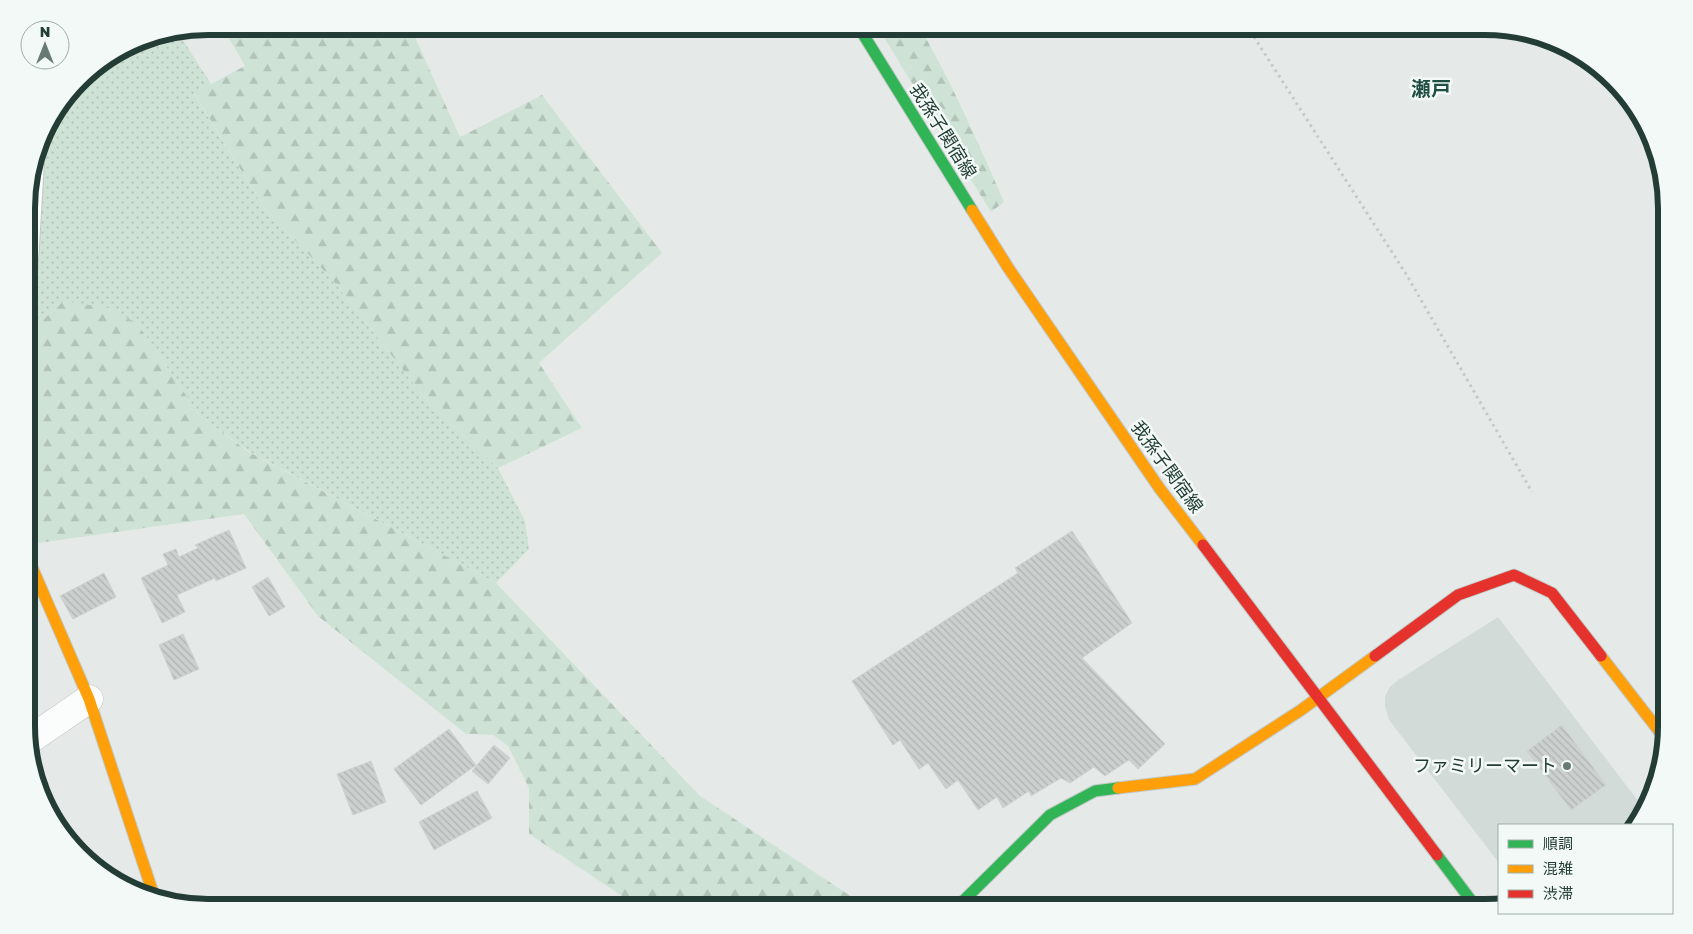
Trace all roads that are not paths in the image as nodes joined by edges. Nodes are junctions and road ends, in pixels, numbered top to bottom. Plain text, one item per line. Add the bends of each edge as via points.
1 (864, 35) edge
2 (35, 574) edge
3 (1317, 698) junction
4 (89, 699) junction
5 (1658, 730) edge
6 (35, 736) edge
7 (153, 890) edge
8 (965, 899) edge
9 (1470, 899) edge

1 - 3 street, 我孫子関宿線 via 1014,278 1160,489
2 - 4 street
3 - 5 street via 1458,595 1514,576 1552,593
3 - 8 street via 1195,779 1095,791 1050,815
3 - 9 street, 我孫子関宿線
4 - 6 street
4 - 7 street

